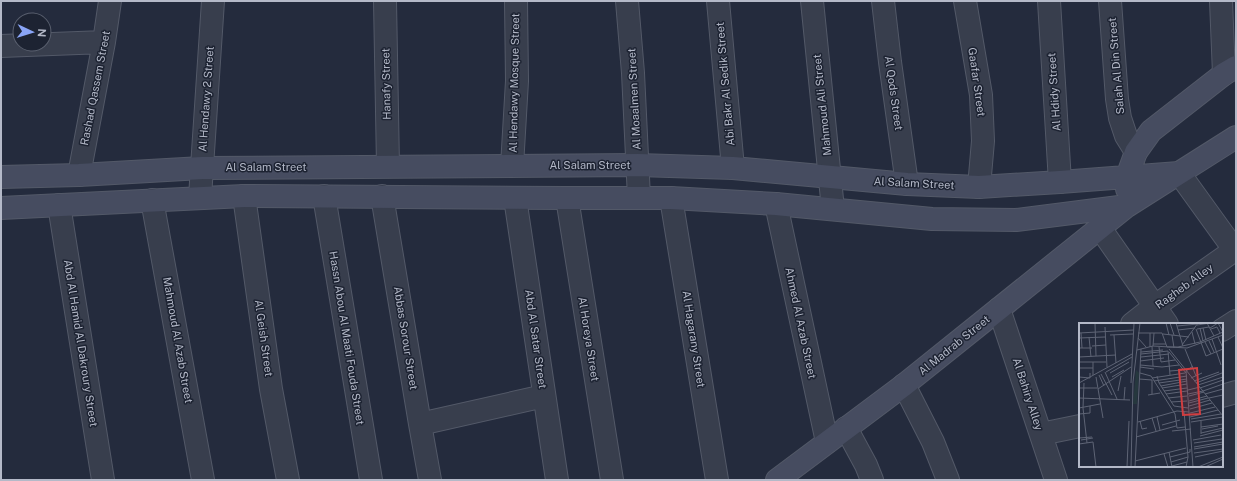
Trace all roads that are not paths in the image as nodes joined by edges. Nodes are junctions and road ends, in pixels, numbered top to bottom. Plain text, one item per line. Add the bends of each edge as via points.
1 (110, 1) edge
2 (213, 1) edge
3 (385, 1) edge
4 (516, 1) edge
5 (627, 1) edge
6 (718, 1) edge
7 (812, 1) edge
8 (883, 1) edge
9 (966, 1) edge
10 (1049, 1) edge
11 (1110, 1) edge
12 (1221, 1) edge
13 (104, 42) junction
14 (1, 46) edge
15 (1230, 70) edge
16 (1236, 137) edge
17 (1136, 152) junction
18 (638, 165) junction
19 (388, 166) junction
20 (512, 166) junction
21 (202, 168) junction
22 (733, 168) junction
23 (1179, 173) junction
24 (79, 174) junction
25 (829, 177) junction
26 (1127, 177) junction
27 (1, 178) edge
28 (1060, 182) junction
29 (907, 184) junction
30 (979, 187) junction
31 (244, 196) junction
32 (324, 196) junction
33 (382, 196) junction
34 (200, 197) junction
35 (515, 198) junction
36 (567, 198) junction
37 (639, 198) junction
38 (671, 198) junction
39 (152, 200) junction
40 (776, 204) junction
41 (59, 205) junction
42 (1127, 206) junction
43 (1, 208) edge
44 (833, 210) junction
45 (1100, 228) junction
46 (1235, 250) edge
47 (1155, 306) junction
48 (1000, 309) junction
49 (1236, 321) edge
50 (1133, 323) edge
51 (1166, 323) edge
52 (1223, 329) edge
53 (904, 386) junction
54 (1236, 392) edge
55 (544, 396) junction
56 (1223, 396) edge
57 (420, 424) junction
58 (1079, 426) edge
59 (846, 428) junction
60 (1041, 434) junction
61 (827, 442) junction
62 (103, 480) edge
63 (203, 480) edge
64 (288, 480) edge
65 (371, 480) edge
66 (430, 480) edge
67 (557, 480) edge
68 (612, 480) edge
69 (716, 480) edge
70 (778, 480) edge
71 (872, 480) edge
72 (948, 480) edge
73 (1056, 480) edge

1 - 13 street, Rashad Qassem Street
2 - 21 street, Al Hendawy 2 Street
3 - 19 street, Hanafy Street
4 - 20 street, Al Hendawy Mosque Street via 517,81
5 - 18 street, Al Moaalmen Street
6 - 22 street, Abi Bakr Al Sedik Street
7 - 25 street, Mahmoud Ali Street
8 - 29 street, Al Qods Street
9 - 30 street, Gaafar Street via 981,96 983,141
10 - 28 street, Al Hdidy Street
11 - 17 street, Salah Al Din Street via 1120,118 1126,136
12 - 15 street
13 - 14 street
13 - 24 street, Rashad Qassem Street
15 - 17 street via 1151,131
16 - 23 street, Al Madrab Street
17 - 26 street
18 - 20 street, Al Salam Street
18 - 22 street, Al Salam Street
18 - 37 street, Al Moaalmen Street
19 - 20 street, Al Salam Street
19 - 21 street, Al Salam Street
21 - 24 street, Al Salam Street
21 - 34 street, Al Hendawy 2 Street
22 - 25 street, Al Salam Street
23 - 26 street, Al Salam Street
23 - 42 street, Al Madrab Street
23 - 46 street
24 - 27 street, Al Salam Street
25 - 29 street, Al Salam Street
25 - 44 street, Mahmoud Ali Street
26 - 28 street, Al Salam Street
26 - 42 street
28 - 30 street, Al Salam Street
29 - 30 street, Al Salam Street
31 - 32 street
31 - 34 street
31 - 64 street, Al Geish Street via 271,389
32 - 33 street
32 - 65 street, Hassn Abou Al Maati Fouda Street
33 - 35 street
33 - 57 street, Abbas Sorour Street
34 - 39 street
35 - 36 street
35 - 55 street, Abd Al Satar Street
36 - 37 street
36 - 68 street, Al Horeya Street
37 - 38 street
38 - 40 street
38 - 69 street, Al Hagarany Street
39 - 41 street
39 - 63 street, Mahmoud Al Azab Street
40 - 44 street
40 - 61 street, Ahmed Al Azab Street
41 - 43 street
41 - 62 street, Abd Al Hamid Al Dakroury Street
42 - 44 street via 1016,220 932,219
42 - 45 street, Al Madrab Street
45 - 47 street
45 - 48 street, Al Madrab Street
46 - 47 street, Ragheb Alley
47 - 50 street, Ragheb Alley
47 - 51 street
48 - 53 street, Al Madrab Street
48 - 60 street, Al Bahiry Alley
49 - 52 street
53 - 59 street, Al Madrab Street
53 - 72 street via 933,442
54 - 56 street
55 - 57 street
55 - 67 street, Abd Al Satar Street
57 - 66 street, Abbas Sorour Street
58 - 60 street
59 - 61 street, Al Madrab Street
59 - 71 street
60 - 73 street, Al Bahiry Alley
61 - 70 street, Al Madrab Street

